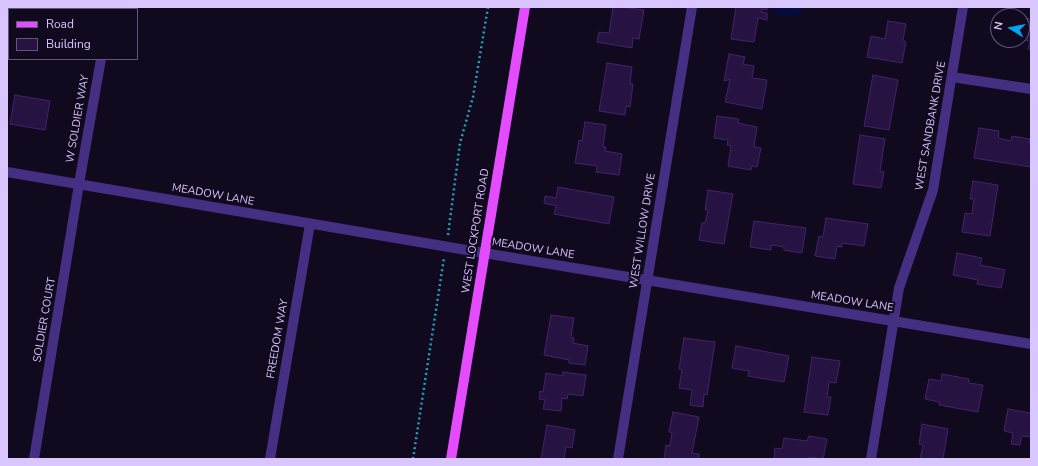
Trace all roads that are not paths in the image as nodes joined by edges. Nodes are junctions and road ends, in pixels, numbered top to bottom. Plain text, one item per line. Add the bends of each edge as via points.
1 (525, 7) edge
2 (692, 7) edge
3 (963, 7) edge
4 (101, 60) edge
5 (952, 77) junction
6 (1031, 89) edge
7 (7, 172) edge
8 (79, 184) junction
9 (310, 224) junction
10 (484, 253) junction
11 (647, 280) junction
12 (893, 321) junction
13 (1031, 344) edge
14 (34, 459) edge
15 (270, 459) edge
16 (451, 459) edge
17 (618, 459) edge
18 (872, 459) edge

1 - 10 main road, WEST LOCKPORT ROAD
2 - 11 street, WEST WILLOW DRIVE
3 - 5 street, WEST SANDBANK DRIVE
4 - 8 street, W SOLDIER WAY
5 - 6 street
5 - 12 street, WEST SANDBANK DRIVE via 933,190 899,288
7 - 8 street, MEADOW LANE
8 - 9 street, MEADOW LANE
8 - 14 street, SOLDIER COURT
9 - 10 street, MEADOW LANE
9 - 15 street, FREEDOM WAY
10 - 11 street, MEADOW LANE
10 - 16 main road, WEST LOCKPORT ROAD
11 - 12 street, MEADOW LANE
11 - 17 street, WEST WILLOW DRIVE
12 - 13 street, MEADOW LANE
12 - 18 street, WEST SANDBANK DRIVE

